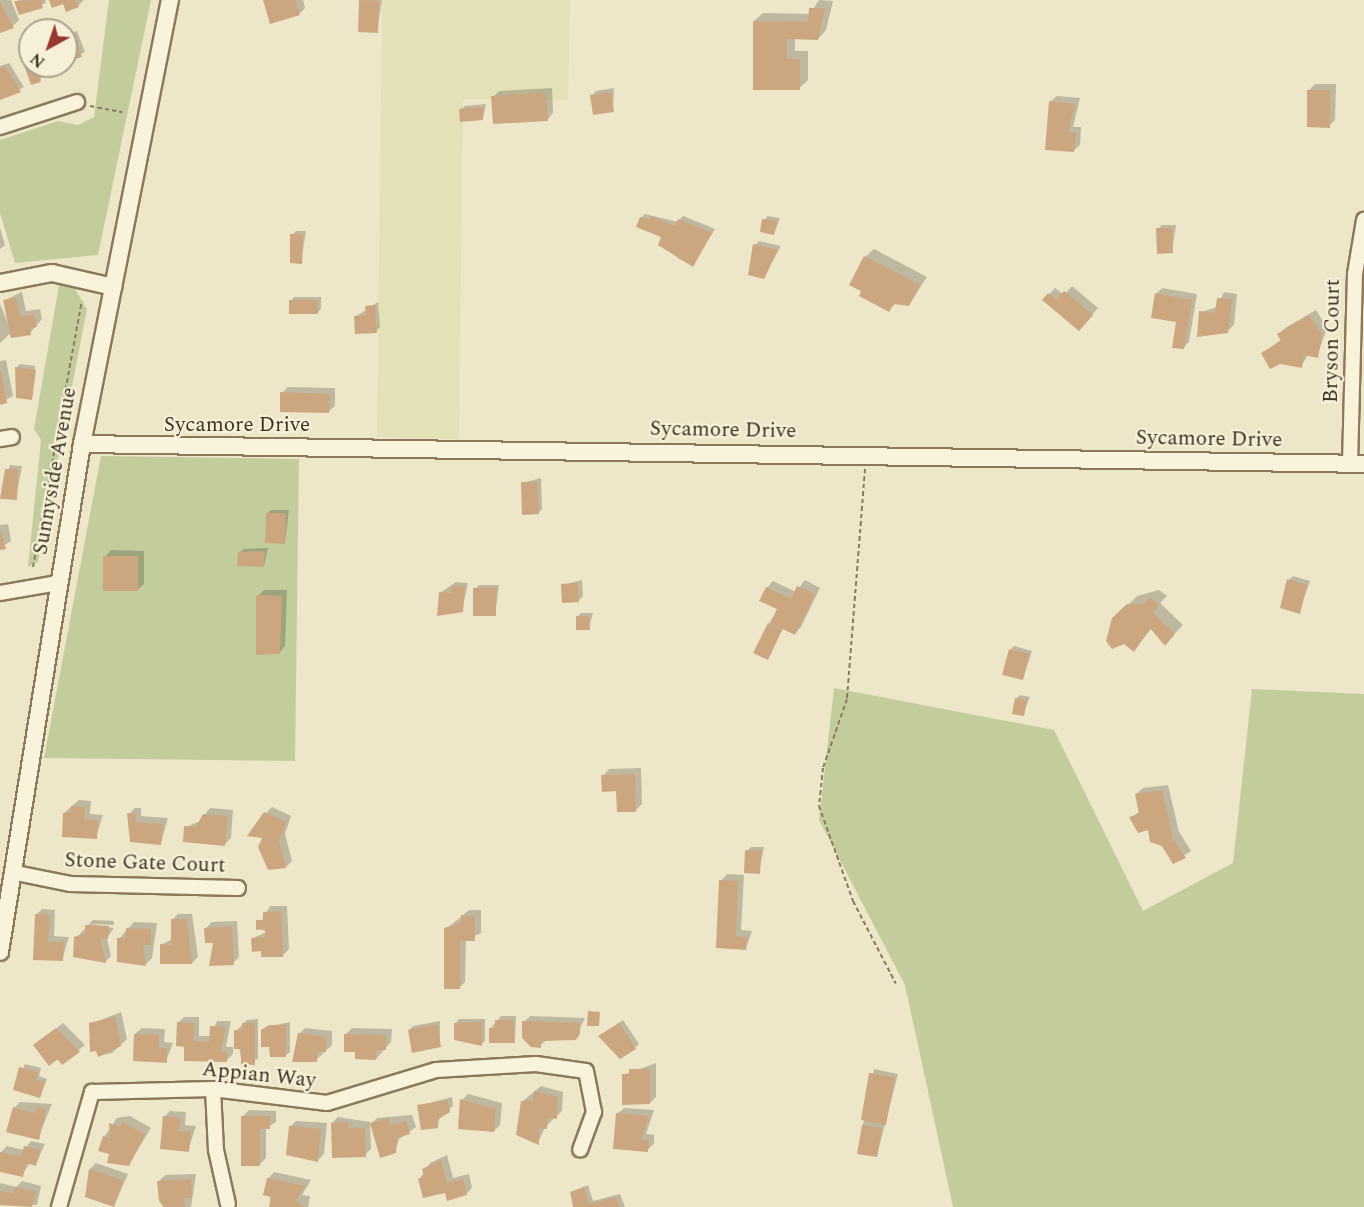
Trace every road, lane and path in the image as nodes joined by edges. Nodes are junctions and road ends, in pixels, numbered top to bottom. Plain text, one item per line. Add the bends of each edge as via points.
1 (170, 0) edge
2 (77, 102) joint
3 (122, 112) dead end
4 (0, 127) edge
5 (1364, 220) edge
6 (0, 283) edge
7 (113, 287) junction
8 (82, 301) dead end
9 (82, 444) junction
10 (866, 455) junction
11 (1357, 464) edge
12 (33, 567) dead end
13 (58, 583) junction
14 (0, 593) edge
15 (16, 873) junction
16 (238, 888) dead end
17 (0, 952) edge
18 (896, 984) dead end
19 (213, 1089) junction
20 (580, 1150) dead end
21 (228, 1204) dead end
22 (59, 1207) edge

1 - 7 street, Sunnyside Avenue
2 - 3 path
2 - 4 street
5 - 11 street, Bryson Court via 1355,274
6 - 7 street via 52,273
7 - 9 street, Sunnyside Avenue
8 - 12 path
9 - 10 street, Sycamore Drive
9 - 13 street, Sunnyside Avenue
10 - 11 street, Sycamore Drive
10 - 18 path via 847,699 823,768 819,806 853,901
13 - 14 street
13 - 15 street, Sunnyside Avenue
15 - 16 street, Stone Gate Court via 70,884
15 - 17 street, Sunnyside Avenue
19 - 20 street, Appian Way via 327,1103 436,1070 536,1064 586,1071 594,1112
19 - 21 street via 216,1150
19 - 22 street, Appian Way via 92,1092

